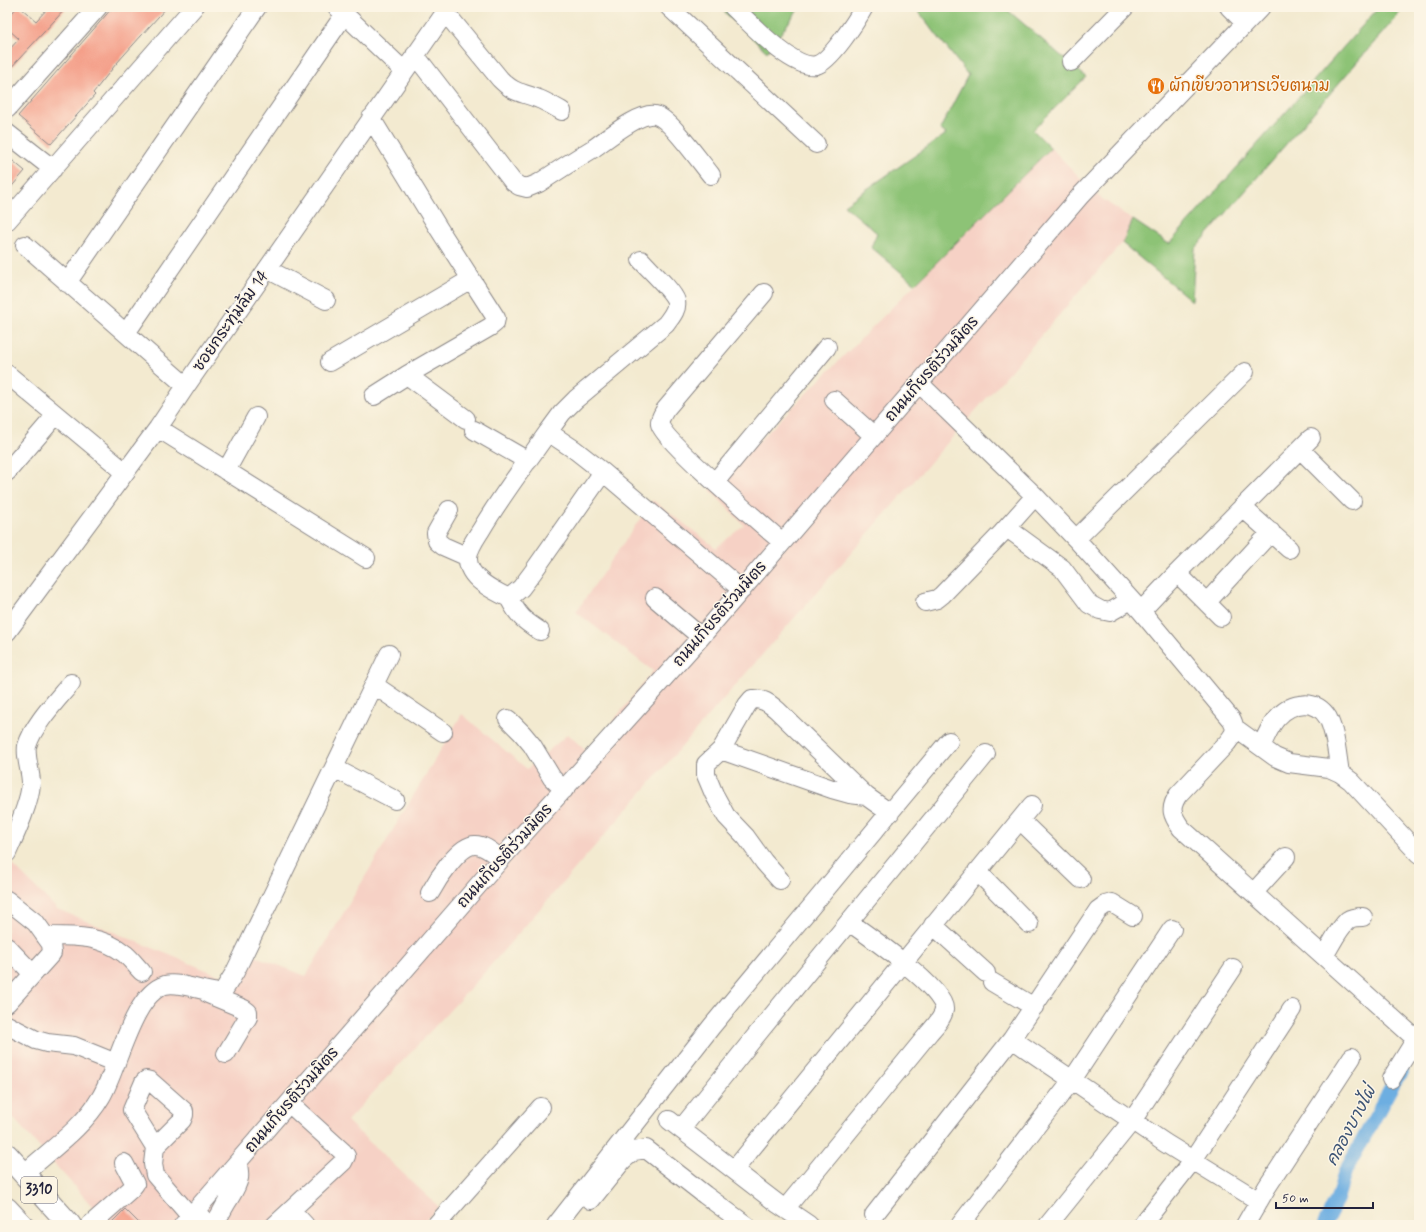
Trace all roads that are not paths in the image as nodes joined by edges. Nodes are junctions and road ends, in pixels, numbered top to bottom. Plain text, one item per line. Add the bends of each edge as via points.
1 (98, 7) edge
2 (194, 7) edge
3 (257, 7) edge
4 (669, 7) edge
5 (733, 7) edge
6 (864, 7) edge
7 (1125, 7) edge
8 (1229, 7) edge
9 (1262, 7) edge
10 (447, 10) edge
11 (340, 11) edge
12 (1245, 23) junction
13 (415, 55) junction
14 (1071, 62) dead end
15 (404, 72) junction
16 (7, 109) edge
17 (562, 111) dead end
18 (372, 118) junction
19 (7, 133) edge
20 (816, 144) dead end
21 (52, 169) junction
22 (711, 175) dead end
23 (7, 221) edge
24 (24, 245) dead end
25 (641, 260) dead end
26 (267, 269) junction
27 (471, 279) junction
28 (68, 284) junction
29 (764, 293) dead end
30 (326, 300) dead end
31 (126, 333) junction
32 (827, 347) dead end
33 (330, 362) dead end
34 (1245, 372) dead end
35 (7, 374) edge
36 (407, 375) junction
37 (919, 383) junction
38 (186, 386) junction
39 (374, 396) dead end
40 (834, 400) dead end
41 (56, 415) junction
42 (256, 417) dead end
43 (158, 428) junction
44 (548, 432) junction
45 (874, 436) junction
46 (528, 460) junction
47 (226, 471) junction
48 (7, 472) edge
49 (125, 472) junction
50 (603, 472) junction
51 (715, 482) junction
52 (1035, 496) junction
53 (1352, 501) dead end
54 (1242, 507) junction
55 (449, 510) dead end
56 (1006, 528) junction
57 (1271, 532) junction
58 (1076, 539) junction
59 (782, 542) junction
60 (1288, 549) dead end
61 (468, 557) junction
62 (366, 558) dead end
63 (1177, 573) junction
64 (742, 590) junction
65 (509, 598) junction
66 (655, 598) dead end
67 (925, 602) dead end
68 (1207, 602) junction
69 (1136, 606) junction
70 (1221, 617) dead end
71 (540, 631) dead end
72 (7, 632) edge
73 (701, 637) junction
74 (389, 654) dead end
75 (71, 683) dead end
76 (374, 685) junction
77 (508, 719) dead end
78 (1235, 728) junction
79 (443, 732) dead end
80 (949, 741) dead end
81 (1261, 746) junction
82 (721, 750) junction
83 (986, 754) dead end
84 (334, 768) junction
85 (1340, 772) junction
86 (564, 790) junction
87 (866, 796) junction
88 (395, 800) dead end
89 (1032, 805) dead end
90 (890, 813) junction
91 (1020, 820) junction
92 (7, 853) edge
93 (1419, 854) edge
94 (1286, 857) dead end
95 (501, 859) junction
96 (977, 871) junction
97 (1081, 879) dead end
98 (780, 880) dead end
99 (1254, 892) junction
100 (430, 893) dead end
101 (7, 900) edge
102 (1133, 916) dead end
103 (1363, 917) dead end
104 (849, 922) junction
105 (1029, 924) dead end
106 (933, 925) junction
107 (1172, 930) dead end
108 (45, 936) junction
109 (7, 947) edge
110 (1324, 956) junction
111 (903, 962) junction
112 (1234, 968) dead end
113 (142, 972) dead end
114 (33, 974) junction
115 (202, 991) junction
116 (7, 1003) edge
117 (1034, 1007) junction
118 (1292, 1009) dead end
119 (7, 1025) edge
120 (1417, 1036) edge
121 (1012, 1039) junction
122 (226, 1054) dead end
123 (1352, 1058) dead end
124 (116, 1063) junction
125 (1391, 1079) dead end
126 (1072, 1080) junction
127 (289, 1103) junction
128 (541, 1107) dead end
129 (1132, 1121) junction
130 (155, 1146) dead end
131 (7, 1155) edge
132 (1193, 1160) junction
133 (124, 1163) dead end
134 (734, 1170) junction
135 (24, 1174) junction
136 (1259, 1201) junction
137 (7, 1209) edge
138 (785, 1209) junction
139 (291, 1210) junction
140 (874, 1215) dead end
141 (191, 1219) edge
142 (22, 1225) edge
143 (70, 1225) edge
144 (90, 1225) edge
145 (275, 1225) edge
146 (305, 1225) edge
147 (436, 1225) edge
148 (556, 1225) edge
149 (570, 1225) edge
150 (746, 1225) edge
151 (809, 1225) edge
152 (960, 1225) edge
153 (1048, 1225) edge
154 (1142, 1225) edge
155 (1246, 1225) edge

1 - 16 street
2 - 21 street
3 - 28 street
4 - 20 street
5 - 6 street via 785,55 809,66 817,65 838,46
7 - 14 street
8 - 12 street
9 - 12 street, ถนนเกียรติร่วมมิตร
10 - 13 street, ซอยกระทุ่มล้ม 14
10 - 17 street via 510,89 546,102
11 - 15 street
11 - 31 street
12 - 37 street, ถนนเกียรติร่วมมิตร via 1081,195
13 - 15 street, ซอยกระทุ่มล้ม 14
13 - 22 street via 513,182 519,186 527,188 539,183 628,124 644,116 655,115 672,127
15 - 18 street, ซอยกระทุ่มล้ม 14
18 - 26 street, ซอยกระทุ่มล้ม 14
18 - 27 street
19 - 21 street
21 - 23 street
24 - 28 street
25 - 44 street via 671,293 676,302 675,312 666,324 576,399
26 - 30 street
26 - 38 street, ซอยกระทุ่มล้ม 14
27 - 33 street
27 - 36 street via 493,312 495,323
28 - 31 street
29 - 51 street via 665,410 661,418 660,424 664,432
31 - 38 street
32 - 51 street
34 - 58 street
35 - 41 street
36 - 39 street
36 - 46 street via 470,425
37 - 45 street, ถนนเกียรติร่วมมิตร
37 - 52 street
38 - 43 street, ซอยกระทุ่มล้ม 14
40 - 45 street
41 - 48 street
41 - 49 street
42 - 47 street
43 - 47 street
43 - 49 street, ซอยกระทุ่มล้ม 14
44 - 46 street
44 - 50 street
45 - 59 street, ถนนเกียรติร่วมมิตร
46 - 61 street via 490,515 473,543
47 - 62 street
49 - 72 street, ซอยกระทุ่มล้ม 14
50 - 64 street
50 - 65 street via 533,572 521,588
51 - 59 street
52 - 56 street
52 - 58 street
53 - 54 street via 1305,444
54 - 57 street
54 - 63 street
55 - 61 street via 436,533 437,541
56 - 67 street via 942,595
56 - 69 street via 1062,568 1089,604 1110,612
57 - 60 street
57 - 68 street
58 - 69 street
59 - 64 street, ถนนเกียรติร่วมมิตร
61 - 65 street via 470,570 480,581
63 - 68 street
63 - 69 street
64 - 73 street, ถนนเกียรติร่วมมิตร
65 - 71 street via 518,614
66 - 73 street
68 - 70 street
69 - 78 street via 1232,720
73 - 86 street, ถนนเกียรติร่วมมิตร
74 - 76 street
75 - 92 street via 46,713 27,747 31,785
76 - 79 street
76 - 84 street
77 - 86 street via 527,739 552,778
78 - 81 street
78 - 99 street via 1227,743 1178,795 1173,803 1173,810 1174,818 1181,828
80 - 90 street
81 - 85 street via 1275,757 1289,763 1329,768
81 - 85 street via 1278,716 1290,708 1311,704 1321,709 1328,719
82 - 87 street via 832,789
82 - 87 street via 747,705 752,699 758,698 777,710
82 - 98 street via 706,764 706,775 714,794 726,816
83 - 104 street
84 - 88 street
84 - 115 street via 227,987 222,993
85 - 93 street
86 - 95 street, ถนนเกียรติร่วมมิตร
87 - 90 street
89 - 91 street
90 - 148 street via 712,1026
91 - 96 street
91 - 97 street
94 - 99 street
95 - 100 street via 483,846 467,846 437,879
95 - 127 street, ถนนเกียรติร่วมมิตร
96 - 105 street
96 - 106 street
99 - 110 street
101 - 108 street via 36,923
102 - 117 street via 1112,903 1098,910
103 - 110 street via 1348,920
104 - 111 street
104 - 134 street via 675,1125
106 - 111 street
106 - 117 street via 989,978
107 - 126 street
108 - 113 street via 80,936 104,942 125,954
108 - 114 street via 51,944 52,953
109 - 114 street
110 - 120 street
111 - 134 street
111 - 138 street via 930,985 943,1004 944,1010 915,1052
112 - 129 street
114 - 116 street
115 - 122 street via 248,1012 248,1017
115 - 124 street via 178,985 166,985 153,991 136,1015
117 - 121 street
118 - 132 street
119 - 124 street via 36,1040 74,1046
120 - 125 street
121 - 126 street
121 - 140 street
123 - 136 street
124 - 135 street via 93,1110
126 - 129 street
126 - 152 street
127 - 139 street via 346,1156 343,1162
127 - 141 street, ถนนเกียรติร่วมมิตร
128 - 147 street
129 - 132 street
129 - 153 street
130 - 141 street via 152,1164 155,1175
131 - 135 main road, 3310
132 - 136 street
132 - 154 street
133 - 144 street via 134,1184
134 - 138 street
135 - 143 main road, 3310
136 - 155 street
137 - 142 main road, 3310
138 - 151 street
139 - 145 street
139 - 146 street
149 - 150 street via 623,1160 634,1151 646,1149

